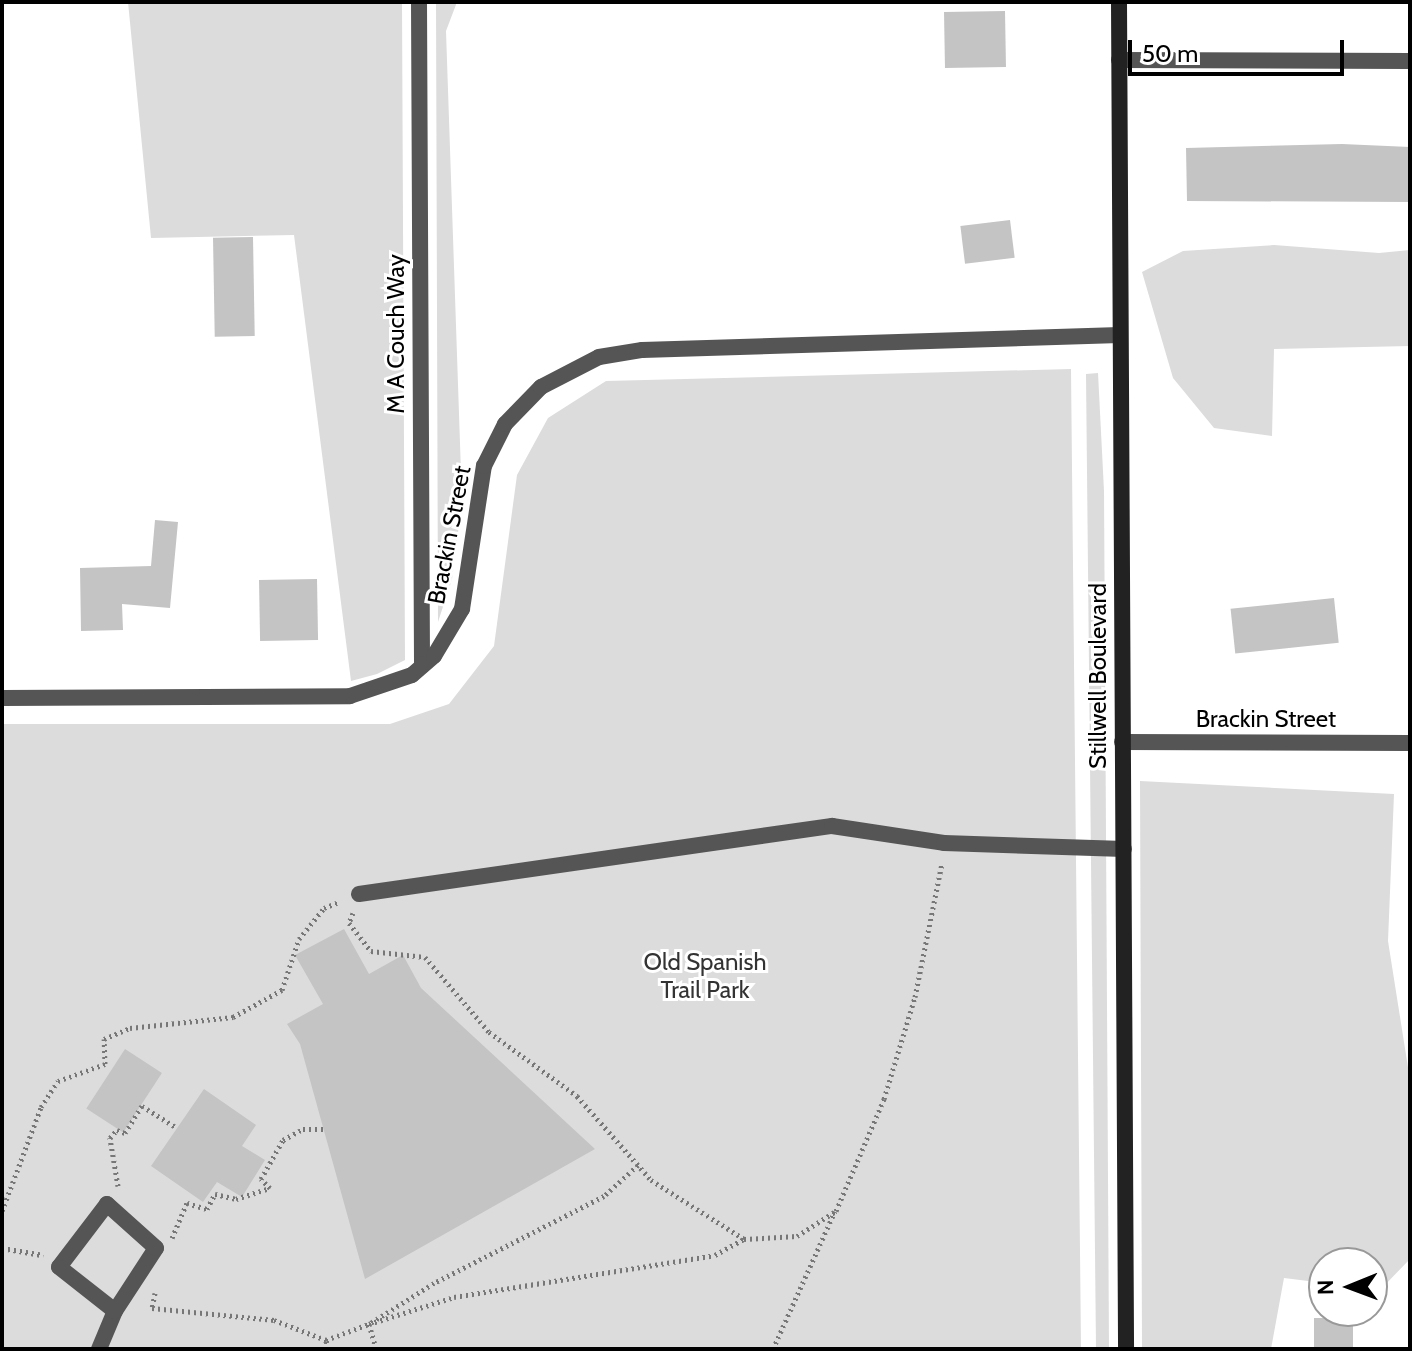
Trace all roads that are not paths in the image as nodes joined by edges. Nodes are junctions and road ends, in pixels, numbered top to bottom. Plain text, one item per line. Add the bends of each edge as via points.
1 (419, 2) edge
2 (1119, 2) edge
3 (1119, 60) junction
4 (1410, 61) edge
5 (1120, 335) junction
6 (422, 666) junction
7 (2, 698) edge
8 (1122, 742) junction
9 (1410, 743) edge
10 (1124, 849) junction
11 (359, 894) road end
12 (115, 1311) junction
13 (99, 1349) edge
14 (1126, 1349) edge

1 - 6 street, M A Couch Way
2 - 3 street, Stillwell Boulevard
3 - 4 street
3 - 5 street, Stillwell Boulevard
5 - 6 street, Brackin Street via 642,350 599,357 561,375 505,424 484,466 462,609 453,630
5 - 8 street, Stillwell Boulevard
6 - 7 street, Brackin Street via 383,688 350,696
8 - 9 street, Brackin Street
8 - 10 street, Stillwell Boulevard
10 - 11 street via 944,843 832,826
10 - 14 street, Stillwell Boulevard
12 - 12 street via 156,1248 107,1204 59,1267
12 - 13 street

